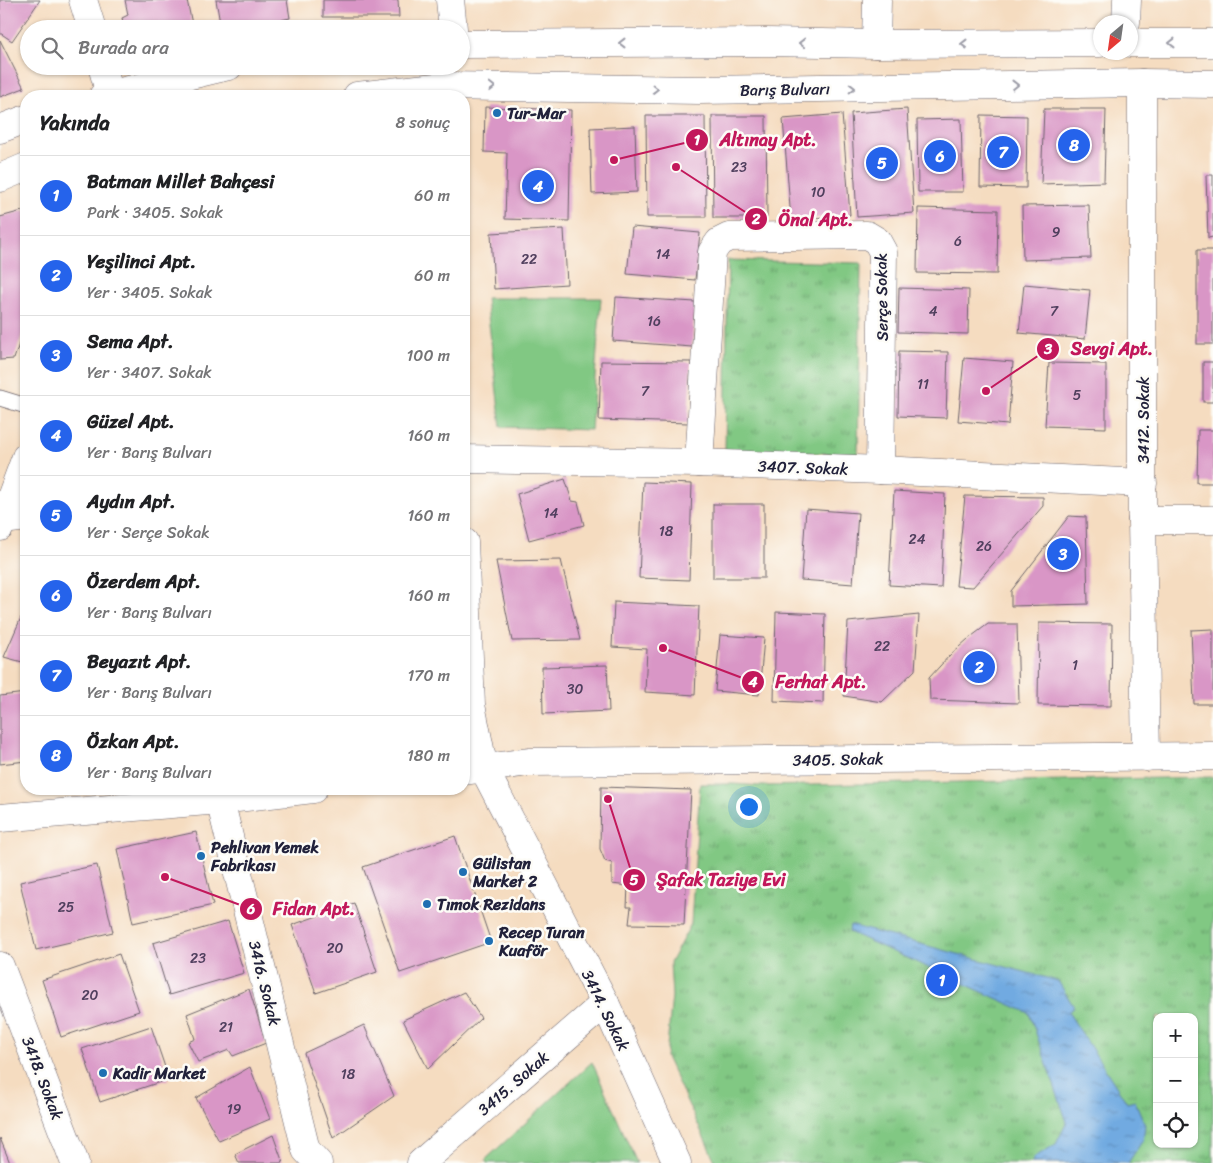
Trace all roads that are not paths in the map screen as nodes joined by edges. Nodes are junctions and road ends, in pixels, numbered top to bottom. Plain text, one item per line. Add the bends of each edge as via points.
1 (83, 0) edge
2 (450, 0) edge
3 (877, 0) edge
4 (1127, 0) edge
5 (1126, 15) edge
6 (89, 20) edge
7 (452, 20) edge
8 (1093, 43) edge
9 (1138, 43) edge
10 (1213, 43) edge
11 (470, 44) edge
12 (876, 44) junction
13 (104, 75) edge
14 (193, 75) edge
15 (1142, 83) junction
16 (1213, 84) edge
17 (107, 90) edge
18 (132, 90) edge
19 (470, 91) edge
20 (20, 121) edge
21 (0, 129) edge
22 (20, 170) edge
23 (0, 178) edge
24 (0, 398) edge
25 (20, 404) edge
26 (470, 459) edge
27 (699, 463) junction
28 (880, 470) junction
29 (20, 481) edge
30 (1143, 483) junction
31 (1142, 520) junction
32 (1213, 520) edge
33 (10, 521) edge
34 (470, 681) edge
35 (1213, 756) edge
36 (1146, 757) junction
37 (474, 770) edge
38 (262, 795) edge
39 (220, 800) junction
40 (2, 817) edge
41 (0, 966) edge
42 (604, 1003) junction
43 (75, 1163) edge
44 (318, 1163) edge
45 (421, 1163) edge
46 (676, 1163) edge

1 - 6 street
2 - 7 street
3 - 12 street
4 - 5 street
8 -> 12 street
10 -> 9 street
12 -> 11 street
13 - 17 street
14 - 18 street
15 - 16 street, Barış Bulvarı
19 -> 15 street, Barış Bulvarı
15 - 30 street, 3412. Sokak
20 - 21 street
22 - 23 street
24 - 25 lane
26 - 27 street, 3407. Sokak
27 - 28 street, 3407. Sokak
27 - 28 street, Serçe Sokak via 712,252 719,242 729,237 867,234 877,241 883,252
28 - 30 street, 3407. Sokak
29 - 33 street
30 - 31 street, 3412. Sokak
31 - 32 street
31 - 36 street, 3412. Sokak
34 - 37 street, 3414. Sokak
35 - 36 street, 3405. Sokak
36 - 37 street, 3405. Sokak via 529,762
37 - 42 street, 3414. Sokak
38 - 39 street
39 - 40 street
39 - 44 street, 3416. Sokak via 306,1150
41 - 43 street, 3418. Sokak
42 - 45 street, 3415. Sokak
42 - 46 street, 3414. Sokak

